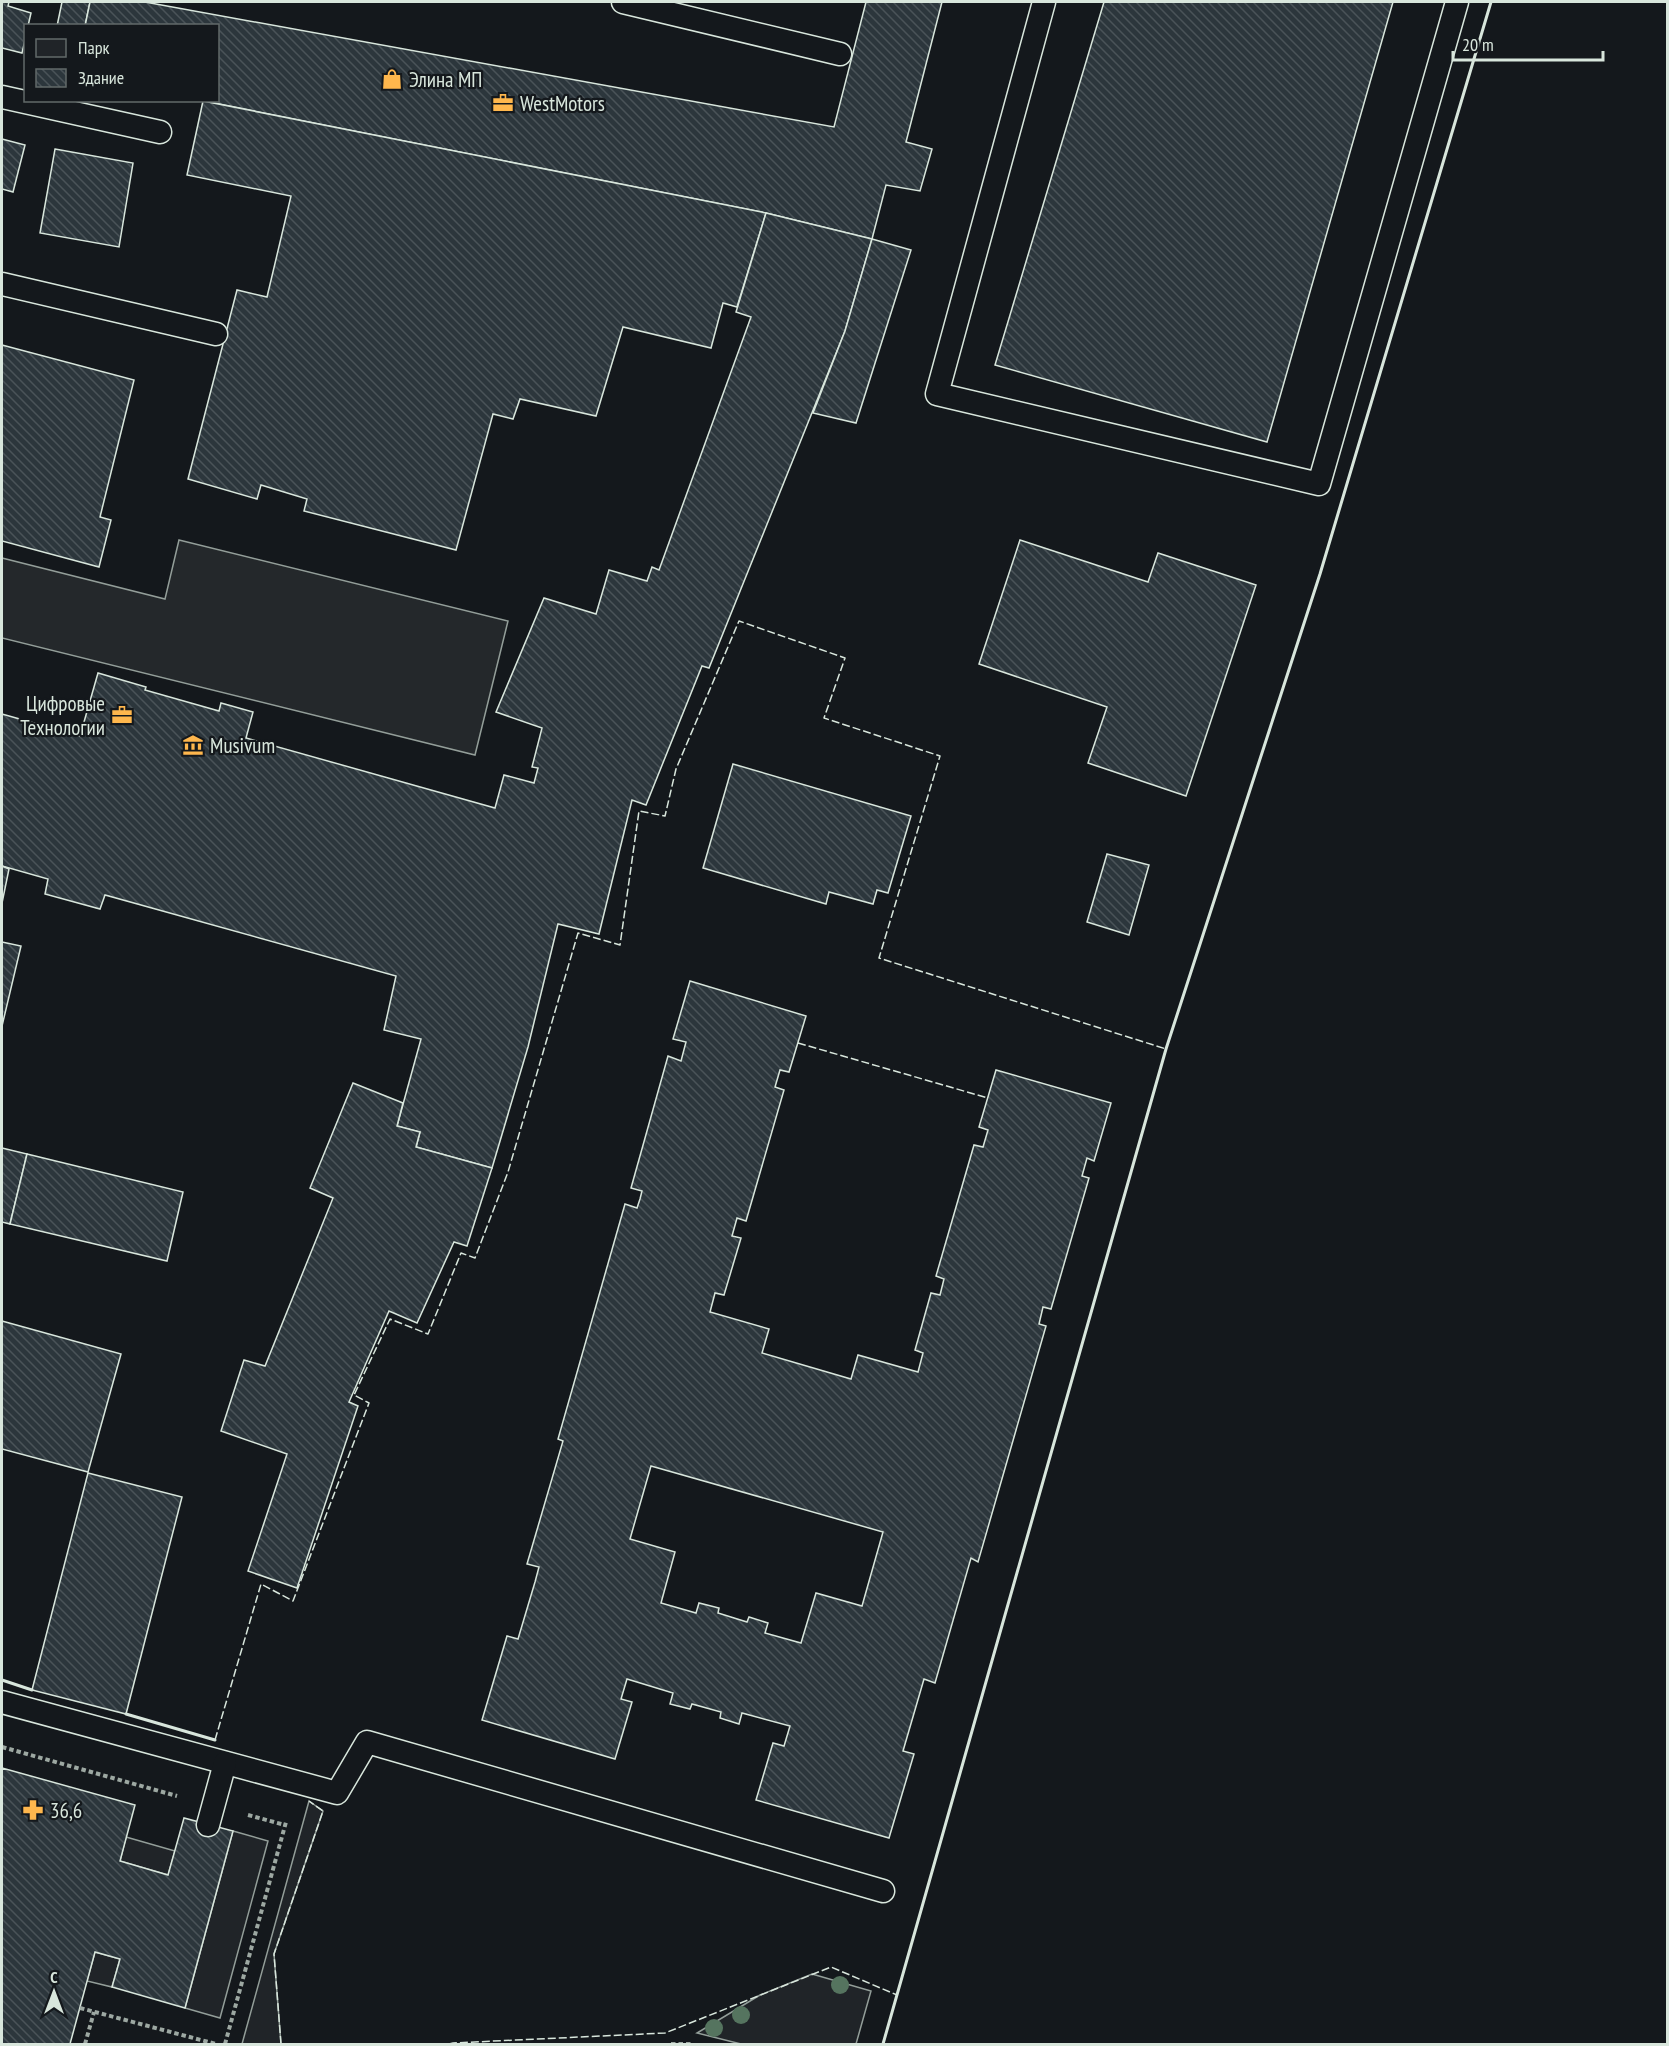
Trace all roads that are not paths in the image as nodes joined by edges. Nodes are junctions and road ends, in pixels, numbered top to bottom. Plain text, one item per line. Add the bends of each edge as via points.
1 (623, 2) edge
2 (1044, 2) edge
3 (1457, 2) edge
4 (840, 54) dead end
5 (2, 97) edge
6 (24, 102) edge
7 (25, 102) edge
8 (160, 132) dead end
9 (2, 284) edge
10 (216, 334) dead end
11 (2, 1702) edge
12 (225, 1763) junction
13 (211, 1815) road end
14 (883, 1892) dead end

1 - 4 lane
2 - 3 lane via 937,394 1319,484
5 - 6 lane
7 - 8 lane
9 - 10 lane
11 - 12 lane
12 - 13 lane
12 - 14 lane via 337,1793 367,1742

